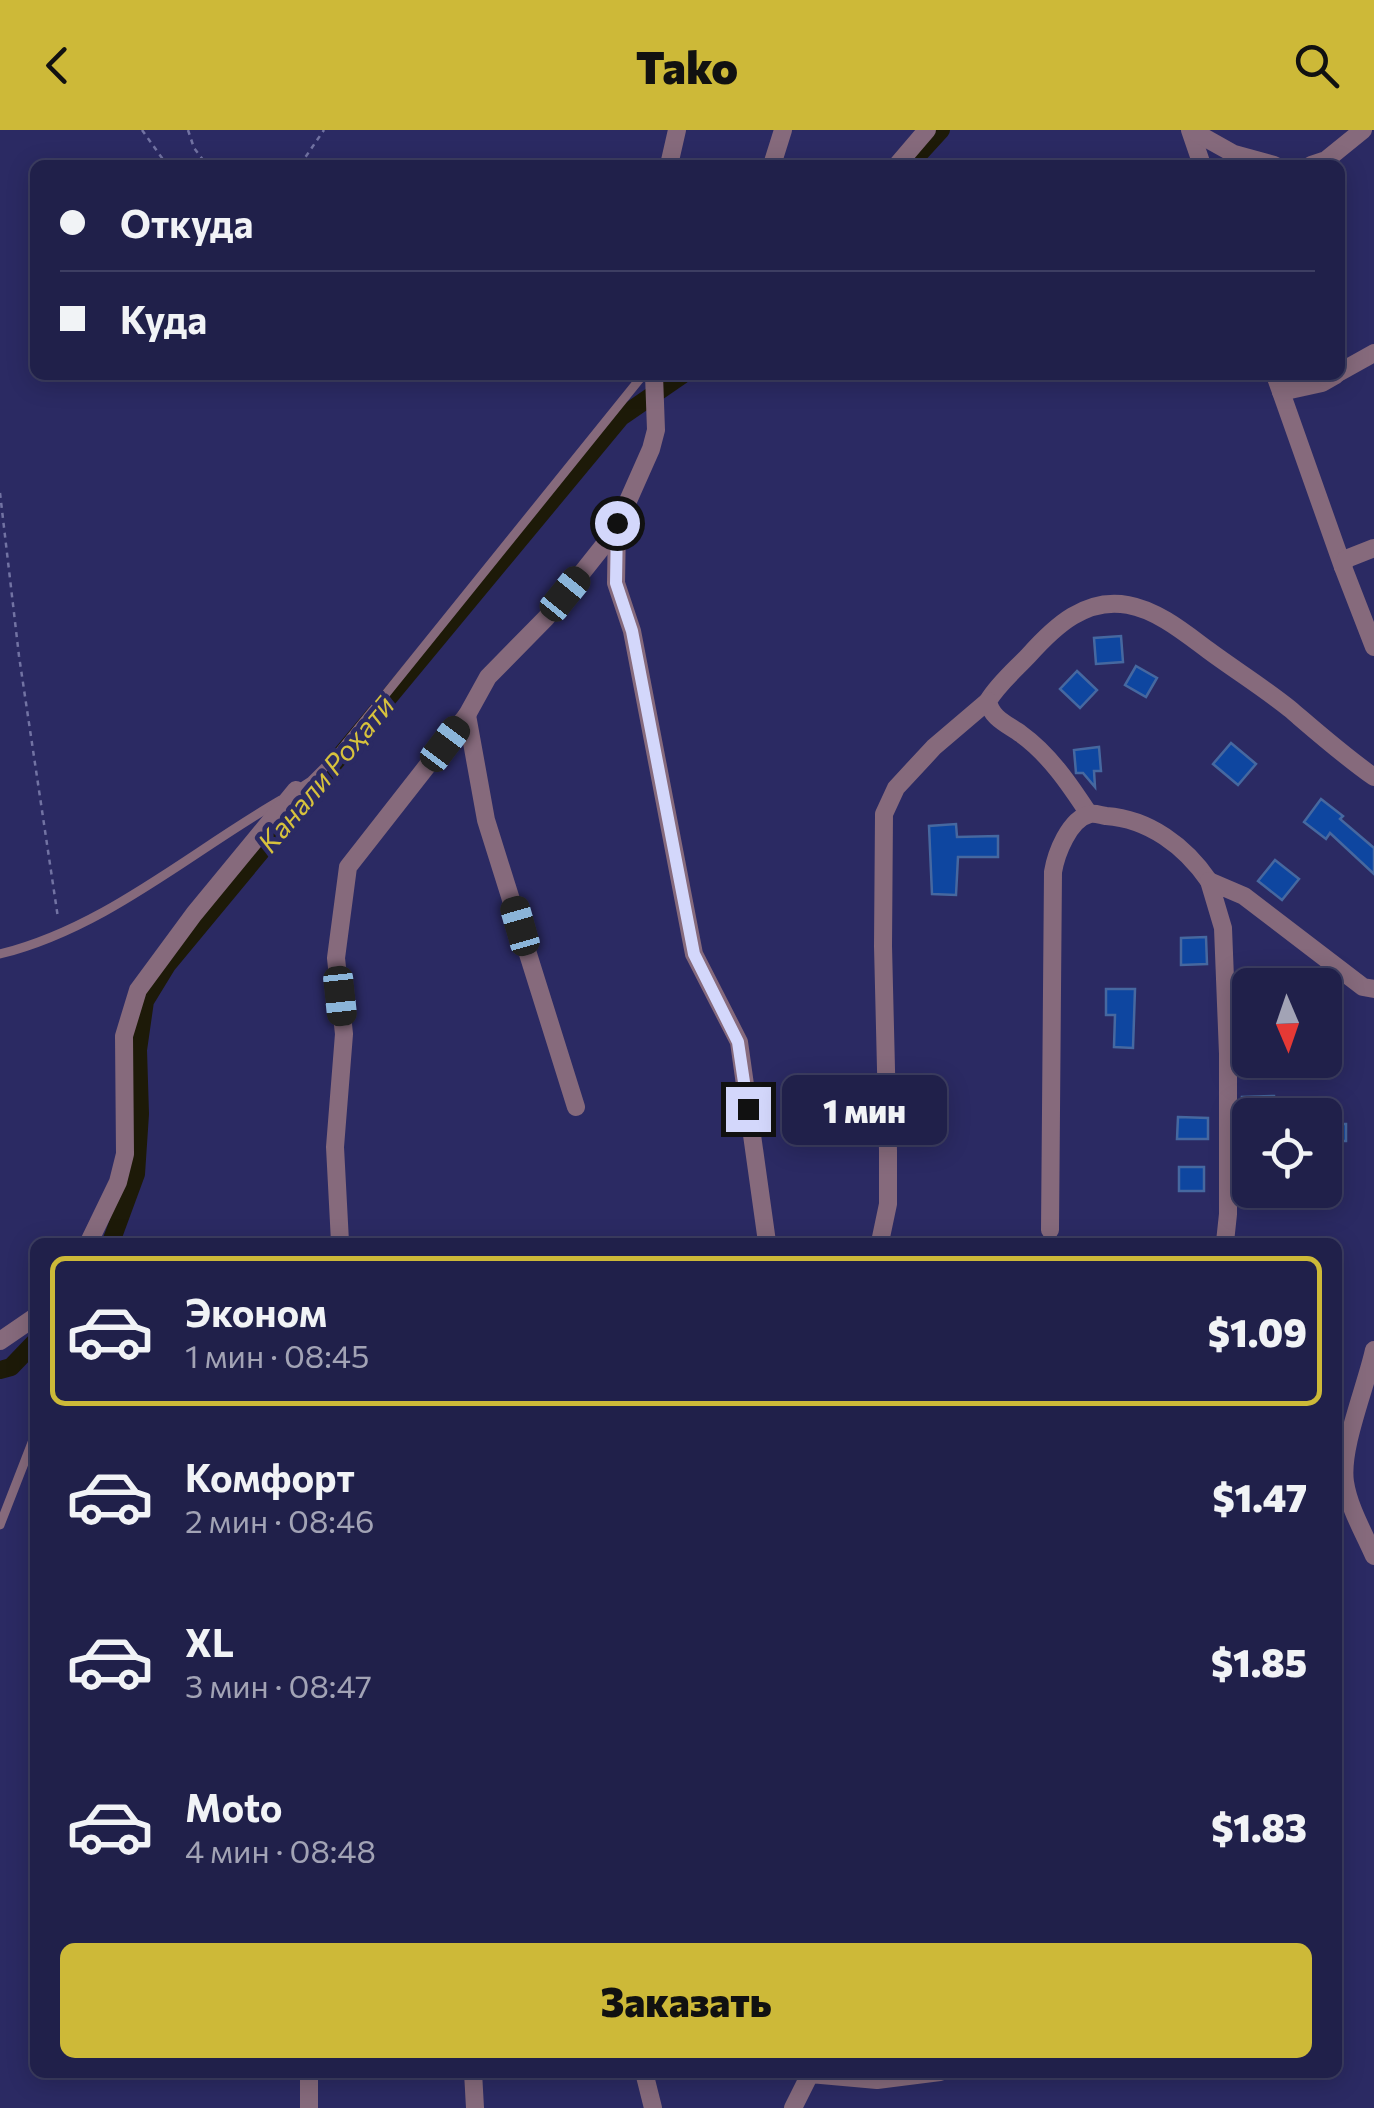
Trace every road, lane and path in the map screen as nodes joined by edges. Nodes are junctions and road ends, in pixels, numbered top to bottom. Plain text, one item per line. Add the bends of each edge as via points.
1 (142, 130) edge
2 (188, 130) edge
3 (324, 130) edge
4 (677, 130) edge
5 (784, 130) edge
6 (927, 130) edge
7 (1191, 130) edge
8 (1363, 130) edge
9 (163, 160) edge
10 (203, 160) edge
11 (303, 160) edge
12 (669, 160) edge
13 (774, 160) edge
14 (901, 160) edge
15 (1200, 160) edge
16 (1256, 160) edge
17 (1326, 160) edge
18 (1374, 353) edge
19 (1345, 370) edge
20 (1327, 380) edge
21 (655, 382) edge
22 (1278, 384) edge
23 (0, 494) edge
24 (617, 523) junction
25 (1374, 548) edge
26 (1343, 567) junction
27 (1374, 647) edge
28 (988, 700) junction
29 (467, 715) junction
30 (1374, 777) edge
31 (296, 790) junction
32 (1089, 814) junction
33 (1209, 882) junction
34 (61, 933) junction
35 (0, 954) edge
36 (1374, 990) edge
37 (576, 1106) dead end
38 (1050, 1230) dead end
39 (92, 1238) edge
40 (340, 1238) edge
41 (767, 1238) edge
42 (881, 1238) edge
43 (1225, 1238) edge
44 (30, 1320) edge
45 (0, 1341) edge
46 (1374, 1350) edge
47 (30, 1448) edge
48 (0, 1525) edge
49 (1374, 1556) edge
50 (309, 2078) edge
51 (473, 2078) edge
52 (646, 2078) edge
53 (808, 2078) edge
54 (859, 2078) edge
55 (894, 2078) edge
56 (309, 2108) edge
57 (475, 2108) edge
58 (653, 2108) edge
59 (793, 2108) edge

1 - 9 path
2 - 10 path
3 - 11 path
4 - 12 street
5 - 13 street
6 - 14 street
7 - 15 street
7 - 16 street
8 - 17 street
18 - 19 street
20 - 22 street
21 - 24 street via 651,450
21 - 31 lane via 335,758
22 - 26 street
23 - 34 path
24 - 29 street via 546,618 488,677
24 - 41 street via 616,583 632,631 694,954 738,1042
25 - 26 street via 1346,559
26 - 27 street
28 - 30 street via 1064,620 1127,604 1190,637
28 - 32 street via 992,714 1044,754
28 - 42 street via 896,788 884,814 888,1204
29 - 37 street via 486,820
29 - 40 street via 354,857 344,881 336,958 344,1034 335,1147
31 - 34 lane via 112,908
31 - 39 street via 138,990 124,1036 125,1154
32 - 33 street via 1141,822 1186,853
32 - 38 street via 1056,853 1053,872
33 - 36 street via 1244,896
33 - 43 street via 1223,928
34 - 35 lane
44 - 45 street
46 - 49 street via 1344,1470
47 - 48 lane
50 - 56 street
51 - 57 street
52 - 58 street
53 - 59 street
54 - 55 street

